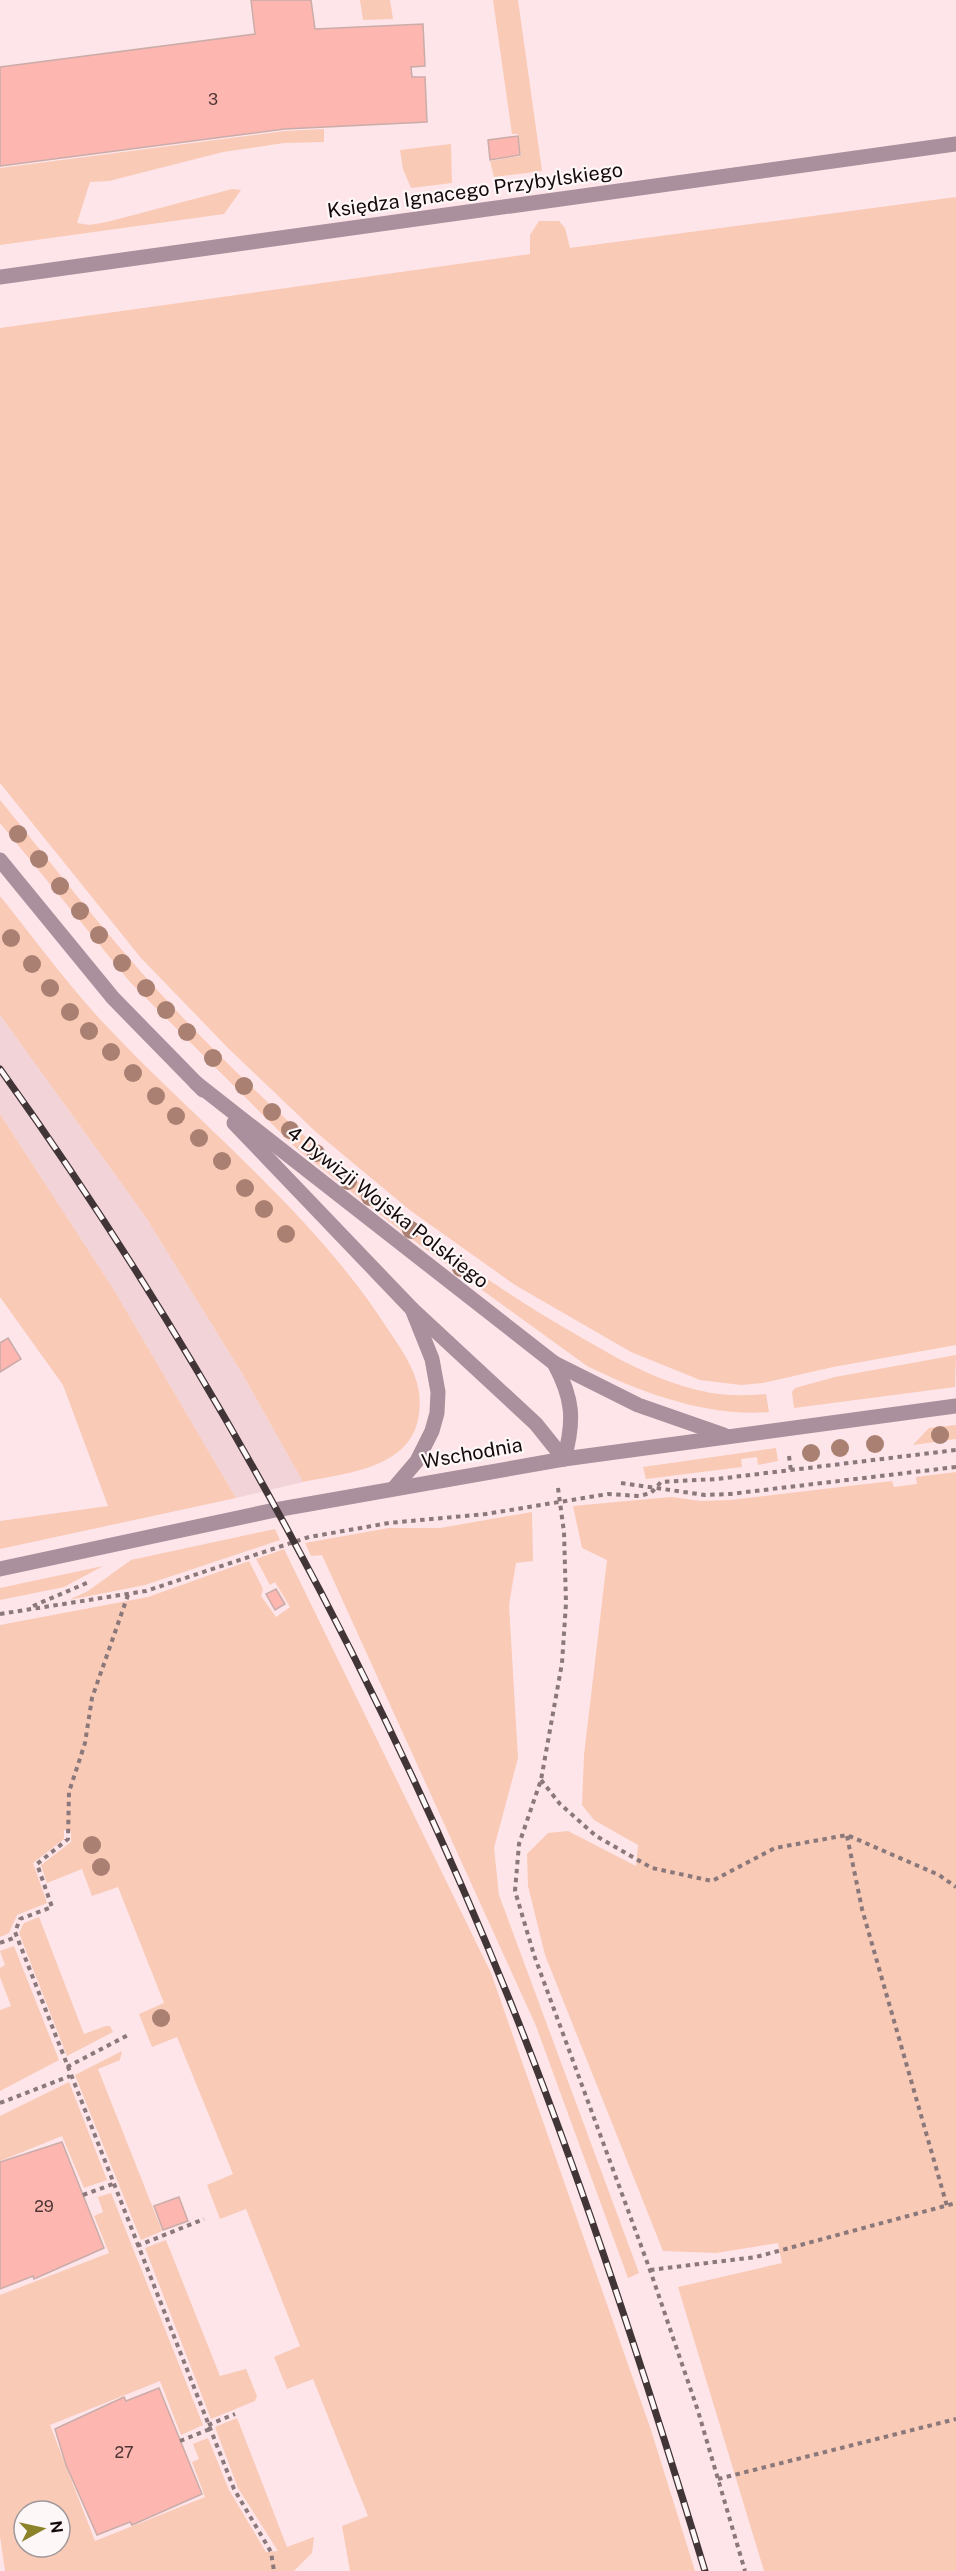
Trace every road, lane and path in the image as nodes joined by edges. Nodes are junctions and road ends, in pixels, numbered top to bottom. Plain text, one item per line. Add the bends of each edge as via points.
1 (956, 144) edge
2 (0, 278) edge
3 (0, 861) edge
4 (196, 1083) junction
5 (412, 1309) junction
6 (554, 1363) junction
7 (956, 1406) edge
8 (727, 1436) junction
9 (956, 1450) edge
10 (564, 1459) junction
11 (956, 1467) edge
12 (556, 1480) dead end
13 (617, 1482) dead end
14 (394, 1488) junction
15 (566, 1488) dead end
16 (655, 1488) junction
17 (558, 1489) junction
18 (548, 1491) dead end
19 (560, 1503) junction
20 (0, 1569) edge
21 (128, 1596) junction
22 (0, 1614) edge
23 (541, 1780) junction
24 (847, 1835) junction
25 (956, 1887) edge
26 (16, 1937) junction
27 (0, 1943) edge
28 (130, 2034) dead end
29 (66, 2067) junction
30 (70, 2076) junction
31 (0, 2103) edge
32 (113, 2184) junction
33 (83, 2195) dead end
34 (956, 2203) edge
35 (947, 2206) junction
36 (204, 2219) dead end
37 (137, 2246) junction
38 (651, 2270) junction
39 (235, 2414) dead end
40 (956, 2419) edge
41 (209, 2427) junction
42 (180, 2441) dead end
43 (718, 2479) junction
44 (274, 2571) edge
45 (745, 2571) edge

1 - 2 street, Księdza Ignacego Przybylskiego
3 - 4 street, 4 Dywizji Wojska Polskiego via 113,998
4 - 5 street, 4 Dywizji Wojska Polskiego
4 - 6 street, 4 Dywizji Wojska Polskiego
5 - 10 street, 4 Dywizji Wojska Polskiego via 536,1424
5 - 14 street, 4 Dywizji Wojska Polskiego via 432,1359 437,1413 422,1453
6 - 8 street, 4 Dywizji Wojska Polskiego via 638,1404
6 - 10 street, 4 Dywizji Wojska Polskiego via 570,1400 570,1438
7 - 8 street, Wschodnia
8 - 10 street, Wschodnia
9 - 16 path via 717,1479 661,1482
10 - 14 street, Wschodnia
11 - 16 path via 730,1494
12 - 17 path
13 - 16 path
14 - 20 street, Wschodnia
15 - 17 path
16 - 19 path via 639,1496 608,1494
17 - 18 path
17 - 19 path
19 - 21 path via 433,1521 389,1523 309,1537
19 - 23 path via 566,1603 562,1663
21 - 22 path
21 - 26 path via 93,1698 85,1743 69,1792 68,1839 37,1864 52,1907 20,1919
23 - 24 path via 560,1804 596,1836 652,1868 712,1881 775,1848
23 - 38 path via 519,1844 515,1891 534,1955
24 - 25 path via 939,1875
24 - 35 path via 862,1909
26 - 27 path
26 - 29 path
28 - 29 path
29 - 30 path
30 - 31 path
30 - 32 path
32 - 33 path
32 - 37 path
34 - 35 path
35 - 38 path via 756,2257
36 - 37 path
37 - 41 path
38 - 43 path
39 - 41 path
40 - 43 path
41 - 42 path
41 - 44 path via 234,2489 271,2552
43 - 45 path

